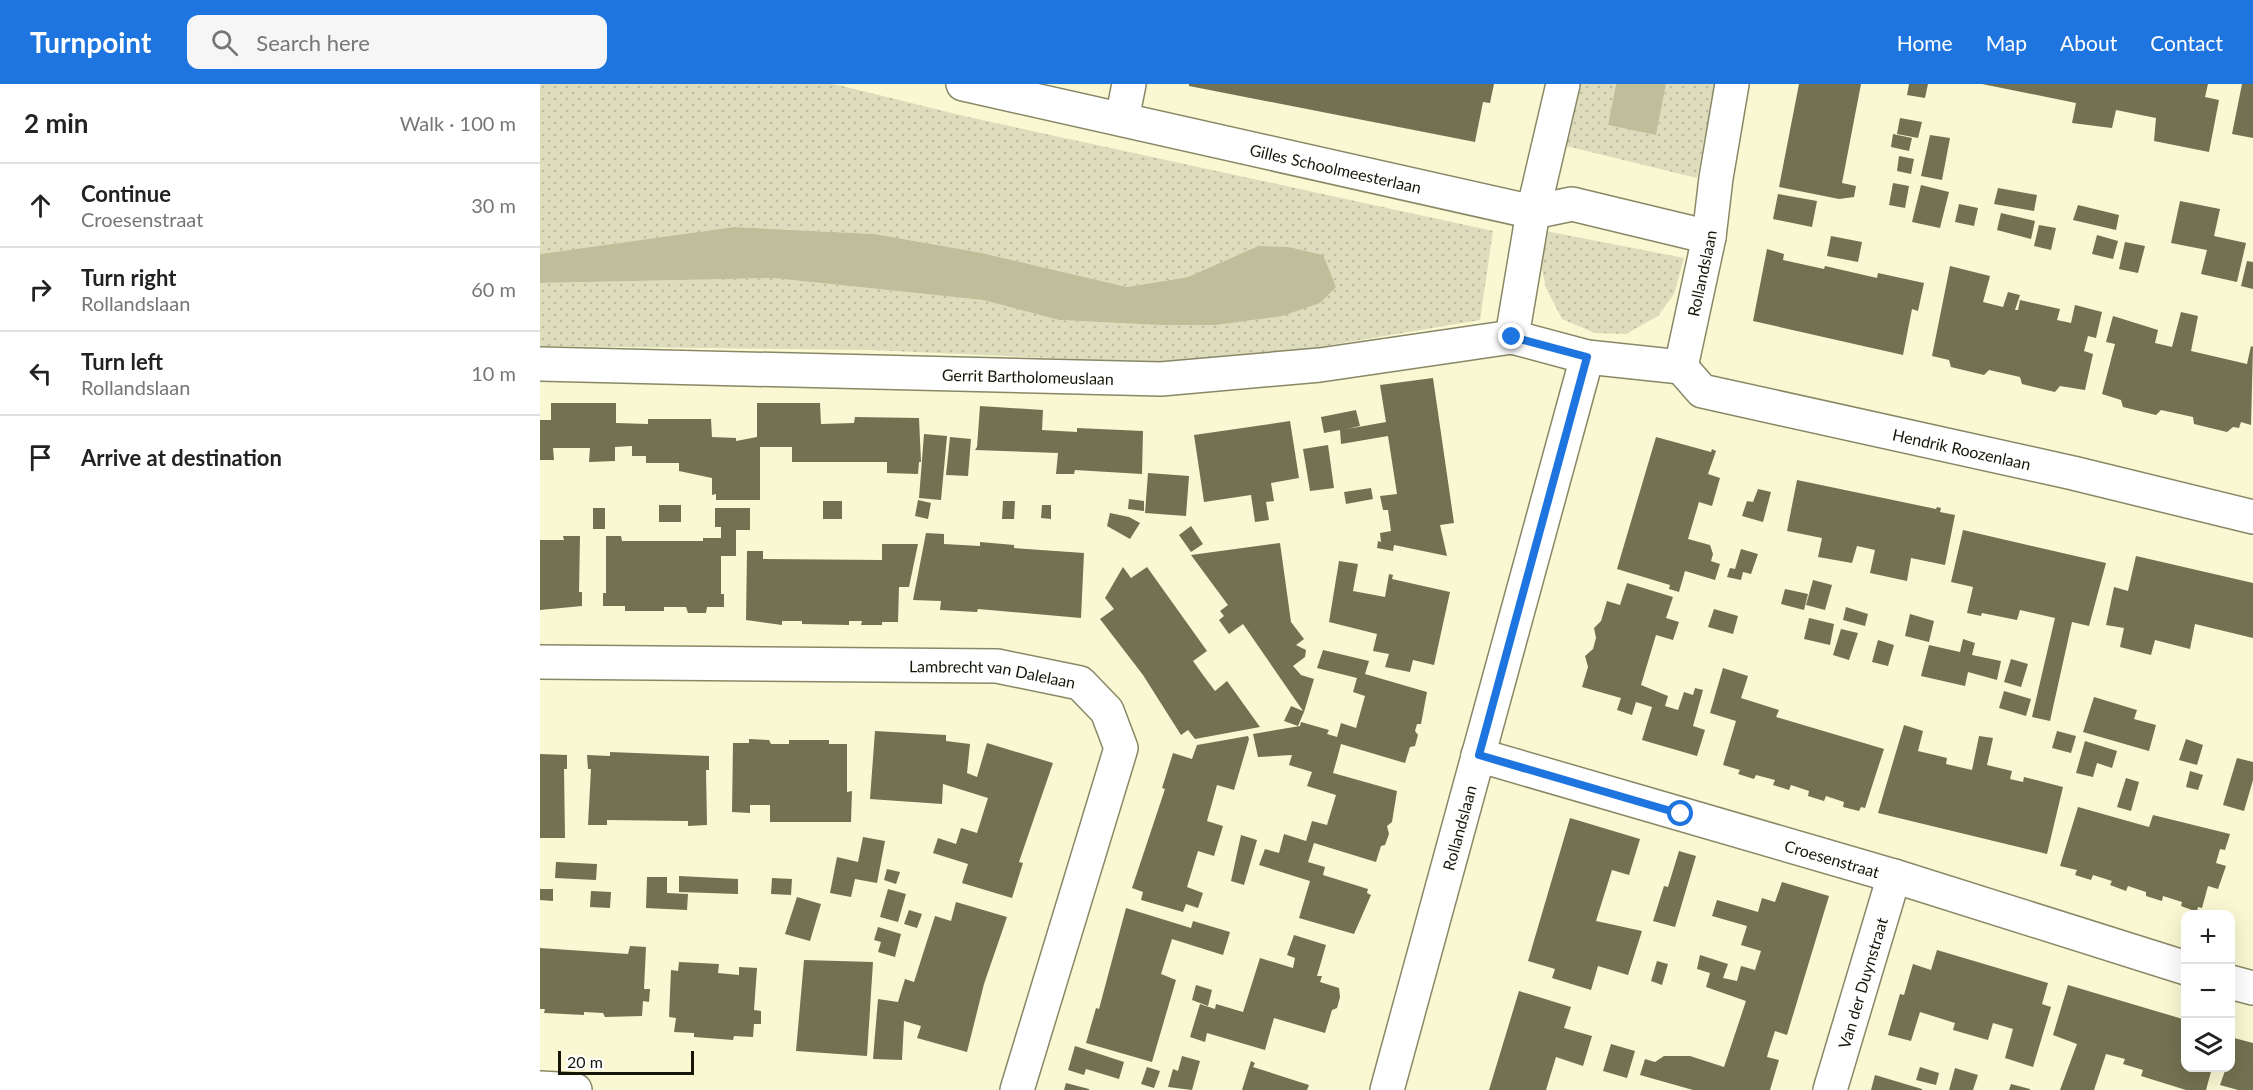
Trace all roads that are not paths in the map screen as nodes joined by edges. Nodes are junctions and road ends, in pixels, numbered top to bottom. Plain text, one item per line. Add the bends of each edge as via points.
1 (963, 84) edge
2 (1130, 84) edge
3 (1563, 84) edge
4 (1732, 84) edge
5 (1122, 119) junction
6 (1533, 212) junction
7 (1709, 237) junction
8 (1512, 337) junction
9 (1587, 357) junction
10 (540, 364) edge
11 (1681, 367) junction
12 (2253, 517) edge
13 (540, 662) edge
14 (1479, 755) junction
15 (1894, 876) junction
16 (2181, 966) edge
17 (2235, 983) edge
18 (2253, 988) edge
19 (540, 1088) edge
20 (575, 1090) edge
21 (1017, 1090) edge
22 (1387, 1090) edge
23 (1830, 1090) edge

1 - 5 street, Gilles Schoolmeesterlaan
2 - 5 street
3 - 6 street
4 - 7 street, Rollandslaan
5 - 6 street, Gilles Schoolmeesterlaan
6 - 7 street, Gilles Schoolmeesterlaan via 1572,204
6 - 8 street
7 - 11 street, Rollandslaan
8 - 9 street
8 - 10 street, Gerrit Bartholomeuslaan via 1320,365 1161,379
9 - 11 street
9 - 14 street, Rollandslaan
11 - 12 street, Hendrik Roozenlaan via 1702,391
13 - 21 street, Lambrecht van Dalelaan via 997,666 1080,683 1107,711 1121,748
14 - 15 street, Croesenstraat
14 - 22 street, Rollandslaan
15 - 16 street, Croesenstraat
15 - 23 street, Van der Duynstraat
17 - 18 street
19 - 20 street

